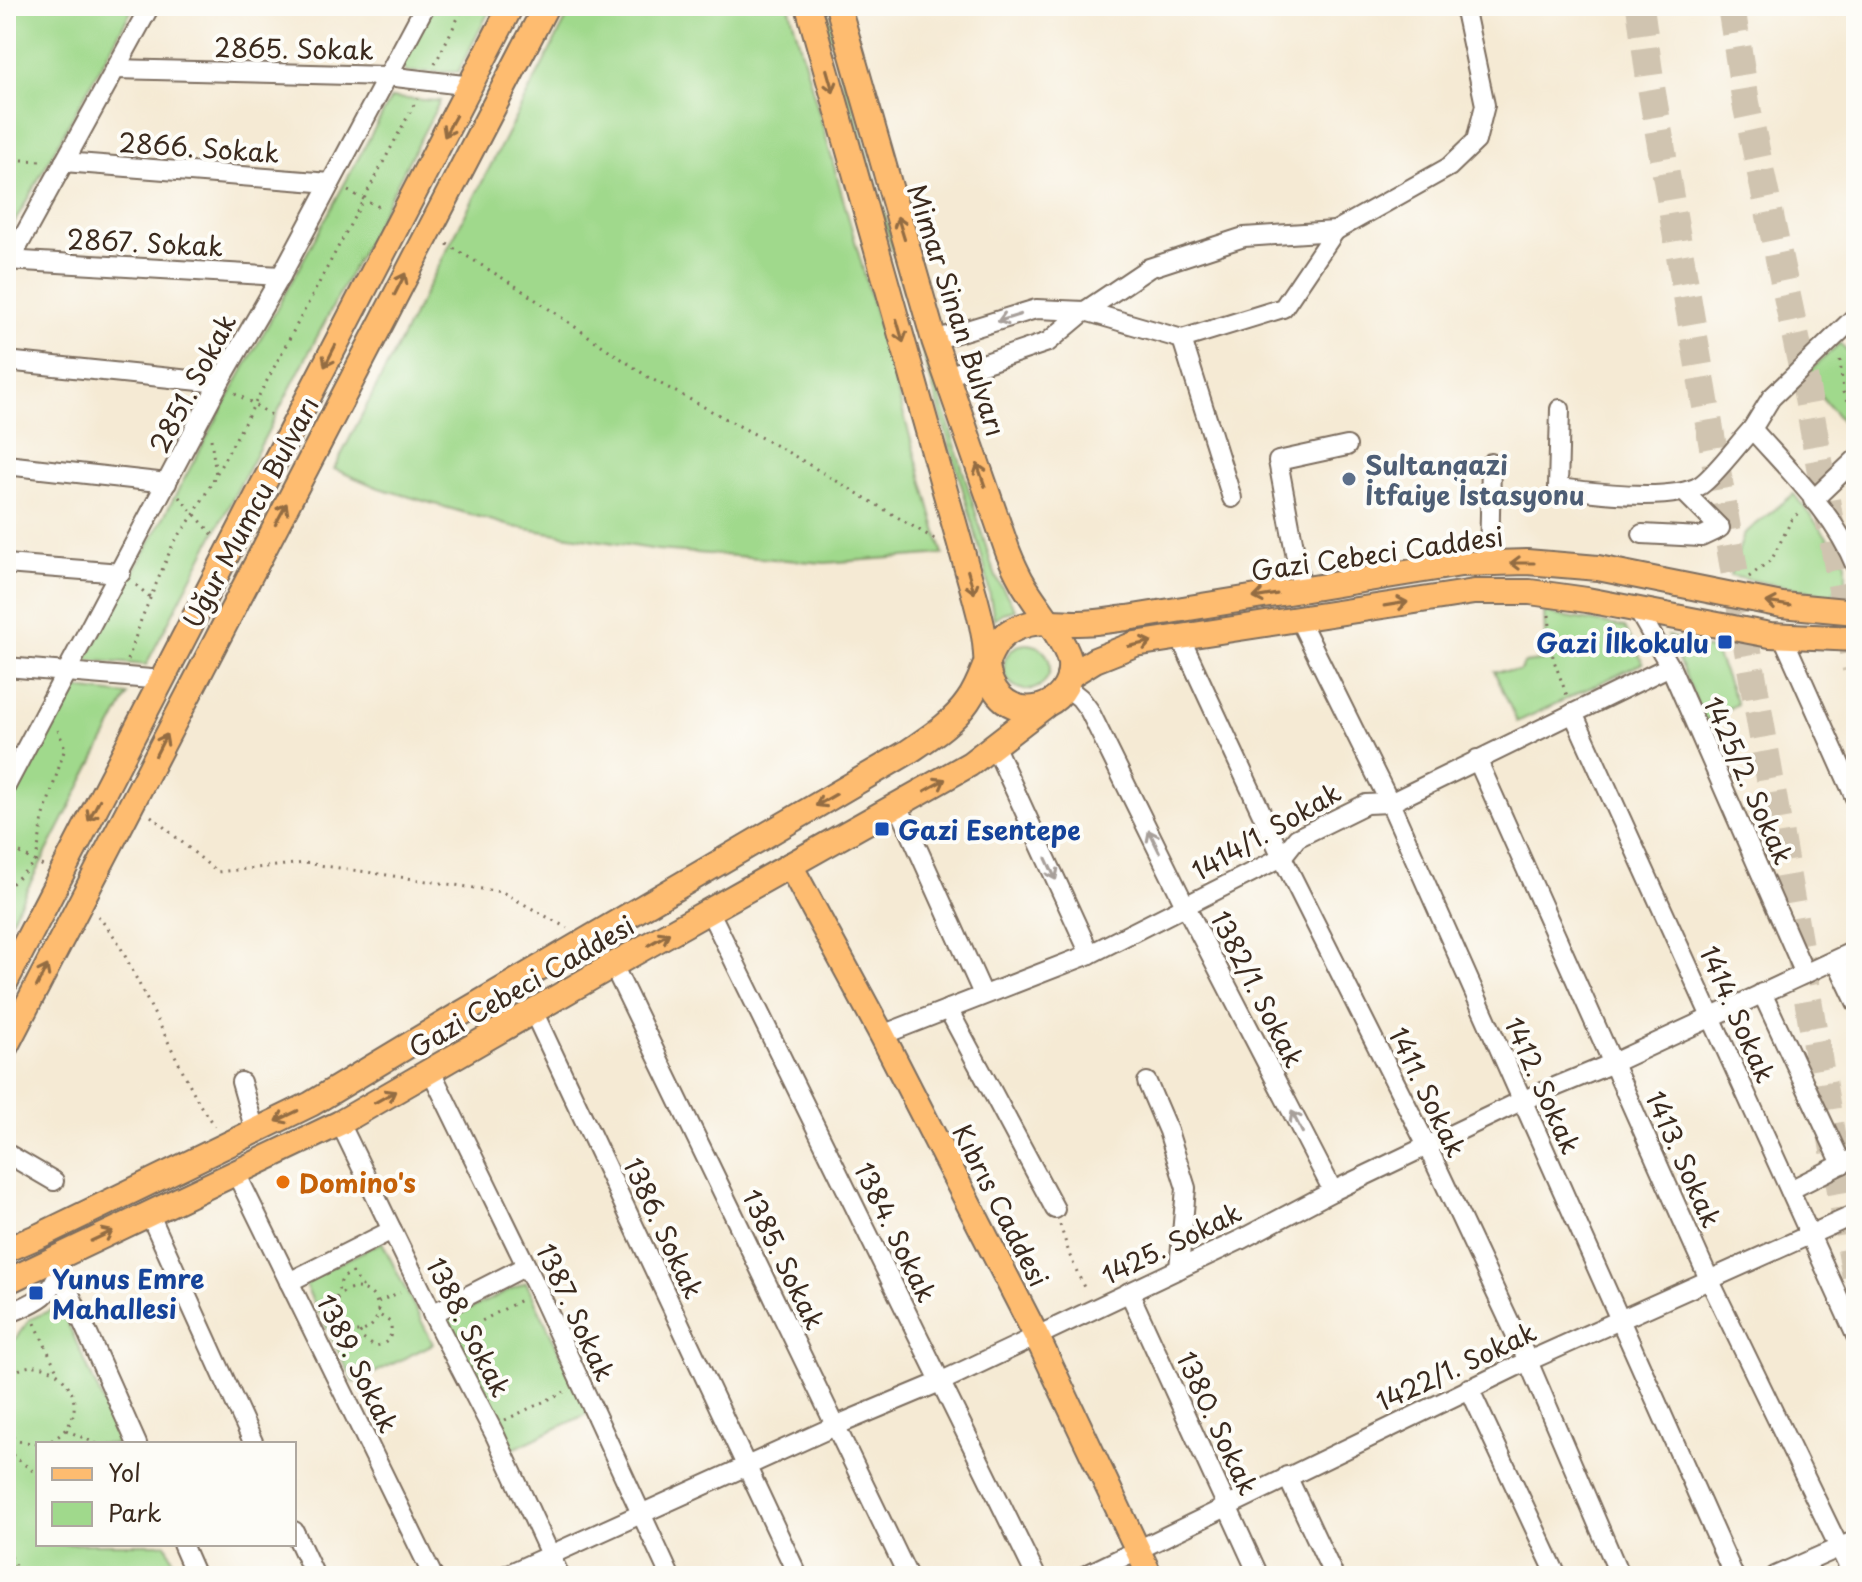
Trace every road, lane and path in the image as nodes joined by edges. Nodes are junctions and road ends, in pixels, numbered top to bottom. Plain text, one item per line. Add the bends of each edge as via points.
1 (20, 6) edge
2 (150, 6) edge
3 (425, 6) edge
4 (464, 6) edge
5 (511, 6) edge
6 (546, 6) edge
7 (808, 6) edge
8 (838, 6) edge
9 (1464, 6) edge
10 (6, 22) edge
11 (115, 69) junction
12 (387, 76) junction
13 (427, 81) junction
14 (472, 86) junction
15 (6, 159) edge
16 (64, 162) junction
17 (330, 183) junction
18 (365, 200) junction
19 (400, 219) junction
20 (1335, 231) junction
21 (427, 232) junction
22 (7, 262) edge
23 (281, 276) junction
24 (1085, 311) junction
25 (1856, 316) edge
26 (1834, 337) junction
27 (1182, 339) junction
28 (934, 340) junction
29 (6, 361) edge
30 (947, 376) junction
31 (219, 383) junction
32 (254, 405) junction
33 (206, 409) junction
34 (1560, 409) dead end
35 (1856, 414) edge
36 (293, 428) junction
37 (1752, 429) junction
38 (1347, 446) dead end
39 (1856, 459) edge
40 (1491, 463) dead end
41 (6, 465) edge
42 (216, 475) junction
43 (167, 483) junction
44 (1684, 492) junction
45 (1232, 498) dead end
46 (1813, 500) junction
47 (195, 513) junction
48 (1642, 534) dead end
49 (227, 551) junction
50 (963, 556) junction
51 (1489, 563) junction
52 (6, 564) edge
53 (1856, 567) edge
54 (121, 573) junction
55 (1302, 590) junction
56 (1728, 595) junction
57 (1553, 596) junction
58 (1638, 611) junction
59 (1856, 612) edge
60 (1299, 619) junction
61 (1047, 622) junction
62 (1180, 637) junction
63 (1783, 637) junction
64 (1856, 639) edge
65 (988, 663) junction
66 (1670, 666) junction
67 (6, 667) edge
68 (68, 672) junction
69 (123, 675) junction
70 (163, 680) junction
71 (1067, 681) junction
72 (1045, 706) junction
73 (49, 708) junction
74 (1573, 713) junction
75 (995, 747) junction
76 (1477, 759) junction
77 (9, 777) edge
78 (132, 800) junction
79 (1856, 800) edge
80 (1390, 803) junction
81 (898, 805) junction
82 (6, 845) edge
83 (1282, 857) junction
84 (36, 861) junction
85 (790, 865) junction
86 (61, 875) junction
87 (6, 889) edge
88 (83, 897) junction
89 (1186, 907) junction
90 (709, 910) junction
91 (587, 940) junction
92 (1856, 950) edge
93 (1090, 954) junction
94 (1836, 960) junction
95 (613, 965) junction
96 (1805, 974) junction
97 (6, 981) edge
98 (1762, 993) junction
99 (983, 994) junction
100 (1856, 1002) edge
101 (948, 1009) junction
102 (534, 1013) junction
103 (1711, 1017) junction
104 (882, 1035) junction
105 (6, 1046) edge
106 (1613, 1063) junction
107 (431, 1071) junction
108 (241, 1082) dead end
109 (1147, 1082) dead end
110 (1521, 1101) junction
111 (340, 1123) junction
112 (255, 1131) junction
113 (226, 1146) junction
114 (1427, 1146) junction
115 (6, 1153) edge
116 (1849, 1160) edge
117 (236, 1173) junction
118 (54, 1181) dead end
119 (1790, 1190) junction
120 (1333, 1191) junction
121 (1055, 1209) joint
122 (1856, 1214) edge
123 (150, 1215) junction
124 (6, 1228) edge
125 (392, 1230) junction
126 (41, 1235) junction
127 (1809, 1235) junction
128 (6, 1250) edge
129 (57, 1264) junction
130 (526, 1266) junction
131 (1179, 1269) junction
132 (1709, 1279) junction
133 (6, 1282) edge
134 (289, 1282) junction
135 (418, 1284) junction
136 (364, 1289) junction
137 (538, 1290) junction
138 (1129, 1292) junction
139 (336, 1298) junction
140 (377, 1303) junction
141 (26, 1305) junction
142 (1094, 1309) junction
143 (378, 1314) junction
144 (432, 1314) junction
145 (6, 1315) edge
146 (1621, 1319) junction
147 (360, 1332) junction
148 (1856, 1336) edge
149 (1037, 1337) junction
150 (446, 1341) junction
151 (1528, 1361) junction
152 (59, 1375) junction
153 (6, 1379) edge
154 (940, 1382) junction
155 (581, 1384) junction
156 (1469, 1388) junction
157 (835, 1426) junction
158 (491, 1427) junction
159 (66, 1430) junction
160 (6, 1433) edge
161 (6, 1442) edge
162 (49, 1442) edge
163 (93, 1442) edge
164 (136, 1442) edge
165 (253, 1442) edge
166 (36, 1444) edge
167 (6, 1450) edge
168 (748, 1466) junction
169 (36, 1473) edge
170 (1287, 1476) junction
171 (1226, 1505) junction
172 (640, 1515) junction
173 (6, 1525) edge
174 (296, 1535) edge
175 (1848, 1543) edge
176 (183, 1546) edge
177 (1138, 1549) junction
178 (549, 1556) junction
179 (21, 1576) edge
180 (196, 1576) edge
181 (315, 1576) edge
182 (433, 1576) edge
183 (504, 1576) edge
184 (560, 1576) edge
185 (670, 1576) edge
186 (798, 1576) edge
187 (908, 1576) edge
188 (1036, 1576) edge
189 (1084, 1576) edge
190 (1150, 1576) edge
191 (1259, 1576) edge
192 (1334, 1576) edge
193 (1557, 1576) edge
194 (1620, 1576) edge
195 (1734, 1576) edge
196 (1775, 1576) edge
197 (1853, 1576) edge

1 - 10 path
2 - 11 street
3 - 12 street, 2851. Sokak
4 - 13 path
5 - 14 main road, Uğur Mumcu Bulvarı
6 - 21 main road, Uğur Mumcu Bulvarı
7 -> 50 main road
28 -> 8 main road, Mimar Sinan Bulvarı
9 - 20 street via 1485,105 1476,141 1449,167
11 - 12 street, 2865. Sokak
11 - 16 street
12 - 13 street, 2865. Sokak
12 - 17 street, 2851. Sokak
13 - 14 street, 2865. Sokak
13 - 18 path
14 -> 19 main road, Uğur Mumcu Bulvarı
15 - 16 path
16 - 17 street, 2866. Sokak
16 - 22 street
17 - 18 path
17 - 23 street, 2851. Sokak
18 - 19 path
18 - 32 path
19 -> 36 main road, Uğur Mumcu Bulvarı
20 - 24 street via 1244,237 1149,268
20 - 27 street via 1283,308
21 - 50 path via 648,377
78 -> 21 main road, Uğur Mumcu Bulvarı
22 - 23 street, 2867. Sokak
23 - 31 street, 2851. Sokak
24 - 27 street
24 -> 28 street via 1036,309
24 - 30 street via 1048,342
25 - 26 street
26 - 35 path via 1843,392
26 - 37 street via 1771,398
27 - 45 street
28 - 30 main road, Mimar Sinan Bulvarı
29 - 31 street
61 -> 30 main road, Mimar Sinan Bulvarı via 1008,552
31 - 32 path
31 - 33 street, 2851. Sokak
32 - 36 path
32 - 42 path
33 - 42 path
33 - 43 street, 2851. Sokak
34 - 44 street via 1558,488 1613,495
36 - 49 main road, Uğur Mumcu Bulvarı
37 - 44 street via 1702,484
37 - 46 street
38 - 55 street via 1278,461
39 - 46 street
40 - 51 street
41 - 43 street
42 - 47 path
43 - 47 path
43 - 54 street, 2851. Sokak
44 - 48 street via 1720,528 1701,537
46 - 53 street via 1848,547
46 - 56 path via 1791,521 1772,559
47 - 49 path
47 - 69 path via 173,544
49 - 70 main road, Uğur Mumcu Bulvarı
50 -> 65 main road
51 - 55 main road, Gazi Cebeci Caddesi
56 -> 51 main road, Gazi Cebeci Caddesi via 1598,568
52 - 54 street
54 - 68 street, 2851. Sokak
55 -> 61 main road, Gazi Cebeci Caddesi via 1099,622
59 -> 56 main road, Gazi Cebeci Caddesi
57 - 58 main road, Gazi Cebeci Caddesi
60 -> 57 main road, Gazi Cebeci Caddesi via 1474,592
57 - 74 path via 1548,622 1553,658
58 - 63 main road, Gazi Cebeci Caddesi
58 - 66 street, 1425/2. Sokak
60 - 62 main road, Gazi Cebeci Caddesi
60 - 80 street, 1412. Sokak
61 - 65 main road via 1005,634 993,645
61 - 71 main road via 1068,652
71 -> 62 main road, Gazi Cebeci Caddesi via 1110,652
62 - 83 street, 1411. Sokak
63 - 64 main road, Gazi Cebeci Caddesi
63 - 79 street
65 - 72 main road via 990,681 1005,702 1019,708
65 -> 91 main road, Gazi Cebeci Caddesi via 954,718 908,752
66 - 74 street, 1414/1. Sokak
66 - 96 street, 1425/2. Sokak
67 - 68 street
68 - 69 street
68 - 73 street, 2851. Sokak
69 - 70 street
70 -> 86 main road, Uğur Mumcu Bulvarı
71 - 72 main road
89 -> 71 street, 1382/1. Sokak via 1089,710
72 - 75 main road, Gazi Cebeci Caddesi
73 - 77 street, 2851. Sokak
73 - 84 path via 65,748
74 - 76 street, 1414/1. Sokak
74 - 103 street, 1414. Sokak
81 -> 75 main road, Gazi Cebeci Caddesi
75 -> 93 street
76 - 80 street, 1414/1. Sokak
76 - 106 street, 1413. Sokak
78 - 88 main road, Uğur Mumcu Bulvarı
78 - 91 path via 217,872 305,863 502,892
80 - 83 street, 1414/1. Sokak via 1366,804 1297,838
80 - 110 street, 1412. Sokak
81 - 85 main road, Gazi Cebeci Caddesi
81 - 99 street
82 - 84 path
83 - 89 street, 1414/1. Sokak
83 - 114 street, 1411. Sokak
84 - 86 path
84 - 87 path
85 - 90 main road, Gazi Cebeci Caddesi
85 - 104 main road, Kıbrıs Caddesi
86 - 97 main road, Uğur Mumcu Bulvarı
105 -> 88 main road, Uğur Mumcu Bulvarı
88 - 113 path via 117,940
89 - 93 street, 1414/1. Sokak
120 -> 89 street, 1382/1. Sokak
95 -> 90 main road, Gazi Cebeci Caddesi
90 - 154 street, 1384. Sokak
91 -> 112 main road, Gazi Cebeci Caddesi via 311,1104
92 - 94 street, 1425. Sokak
93 - 99 street, 1414/1. Sokak
94 - 96 street, 1425. Sokak
94 - 100 street
95 - 102 main road, Gazi Cebeci Caddesi
95 - 157 street, 1385. Sokak
96 - 98 street, 1425. Sokak
98 - 103 street, 1425. Sokak
98 - 116 street
99 - 101 street, 1414/1. Sokak
101 - 104 street, 1414/1. Sokak
101 - 121 street
102 - 107 main road, Gazi Cebeci Caddesi
102 - 168 street, 1386. Sokak
103 - 106 street, 1425. Sokak
103 - 119 street, 1414. Sokak
104 - 149 main road, Kıbrıs Caddesi
106 - 110 street, 1425. Sokak
106 - 132 street, 1413. Sokak
111 -> 107 main road, Gazi Cebeci Caddesi
107 - 130 street, 1387. Sokak
108 - 112 street
109 - 131 street via 1186,1188
110 - 114 street, 1425. Sokak
110 - 146 street, 1412. Sokak
111 - 117 main road, Gazi Cebeci Caddesi
111 - 125 street, 1388. Sokak
112 - 113 main road, Gazi Cebeci Caddesi
113 - 126 main road, Gazi Cebeci Caddesi
114 - 120 street, 1425. Sokak
114 - 151 street, 1411. Sokak
115 - 118 street
116 - 119 street
117 - 123 main road, Gazi Cebeci Caddesi
117 - 134 street, 1389. Sokak
119 - 127 street, 1414. Sokak
120 - 131 street, 1425. Sokak
121 - 142 path
122 - 127 street, 1422/1. Sokak
129 -> 123 main road, Gazi Cebeci Caddesi
123 - 165 street
124 - 126 main road
125 - 134 street
125 - 135 street, 1388. Sokak
126 - 128 main road, Gazi Cebeci Caddesi
127 - 132 street, 1422/1. Sokak
127 - 148 street, 1414. Sokak
129 - 133 main road, Gazi Cebeci Caddesi
129 - 141 street via 55,1285
129 - 164 street
130 - 137 street, 1387. Sokak
130 - 144 street
131 - 138 street, 1425. Sokak
132 - 146 street, 1422/1. Sokak
132 - 175 street, 1413. Sokak
134 - 182 street, 1389. Sokak
135 - 140 path
135 - 144 street, 1388. Sokak
136 - 139 path via 348,1288
136 - 139 path via 352,1273 342,1278
136 - 140 path
137 - 150 path
137 - 155 street, 1387. Sokak
138 - 142 street, 1425. Sokak
138 - 171 street, 1380. Sokak
139 - 147 path via 336,1320 348,1331
140 - 143 path
141 - 145 street
141 - 152 path
142 - 149 street, 1425. Sokak
143 - 147 path
143 - 147 path via 390,1322 387,1342 368,1344
144 - 150 street, 1388. Sokak
146 - 151 street, 1422/1. Sokak
146 - 195 street, 1412. Sokak
149 - 154 street, 1425. Sokak
149 - 177 main road, Kıbrıs Caddesi
150 - 158 street, 1388. Sokak
151 - 156 street, 1422/1. Sokak
151 - 194 street, 1411. Sokak
152 - 153 path via 32,1366
152 - 159 path via 74,1406
154 - 157 street, 1425. Sokak
154 - 188 street, 1384. Sokak
155 - 158 path
155 - 172 street, 1387. Sokak
156 - 170 street, 1422/1. Sokak
156 - 193 street
157 - 168 street, 1425. Sokak
157 - 187 street, 1385. Sokak
158 - 178 street, 1388. Sokak
159 - 162 path
159 - 163 path
160 - 161 path
160 - 166 path
167 - 169 path
168 - 172 street, 1425. Sokak
168 - 186 street, 1386. Sokak
170 - 171 street, 1422/1. Sokak
170 - 192 street
171 - 177 street, 1422/1. Sokak
171 - 191 street, 1380. Sokak
172 - 178 street, 1425. Sokak
172 - 185 street, 1387. Sokak
173 - 179 path via 10,1555
174 - 181 street
175 - 196 street
175 - 197 street, 1413. Sokak
176 - 180 street
177 - 189 street, 1422/1. Sokak
177 - 190 main road, Kıbrıs Caddesi
178 - 183 street, 1425. Sokak
178 - 184 street, 1388. Sokak

